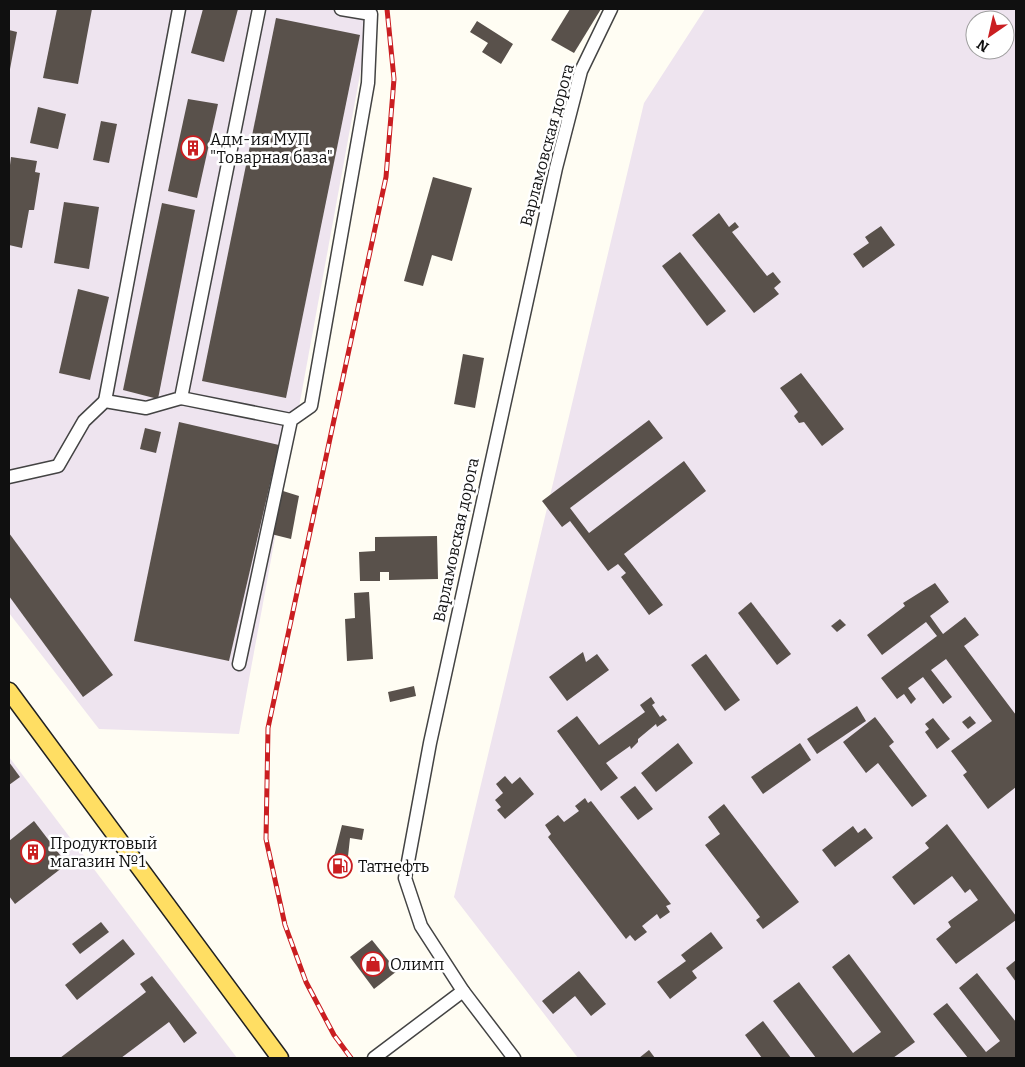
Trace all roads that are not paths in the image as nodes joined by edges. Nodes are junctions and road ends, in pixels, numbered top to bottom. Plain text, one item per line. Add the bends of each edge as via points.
1 (179, 9) edge
2 (259, 9) edge
3 (341, 9) edge
4 (612, 9) edge
5 (181, 398) junction
6 (105, 401) junction
7 (291, 420) junction
8 (9, 477) edge
9 (239, 664) dead end
10 (9, 691) edge
11 (463, 991) junction
12 (280, 1058) edge
13 (374, 1058) edge
14 (514, 1058) edge

1 - 6 street
2 - 5 street
3 - 7 street via 371,14 368,83 311,406
4 - 11 street, Варламовская дорога via 581,71 556,168 430,743 405,878 421,926
5 - 6 street via 146,408
5 - 7 street
6 - 8 street via 84,421 58,466
7 - 9 street
10 - 12 main road
11 - 13 street
11 - 14 street, Варламовская дорога

